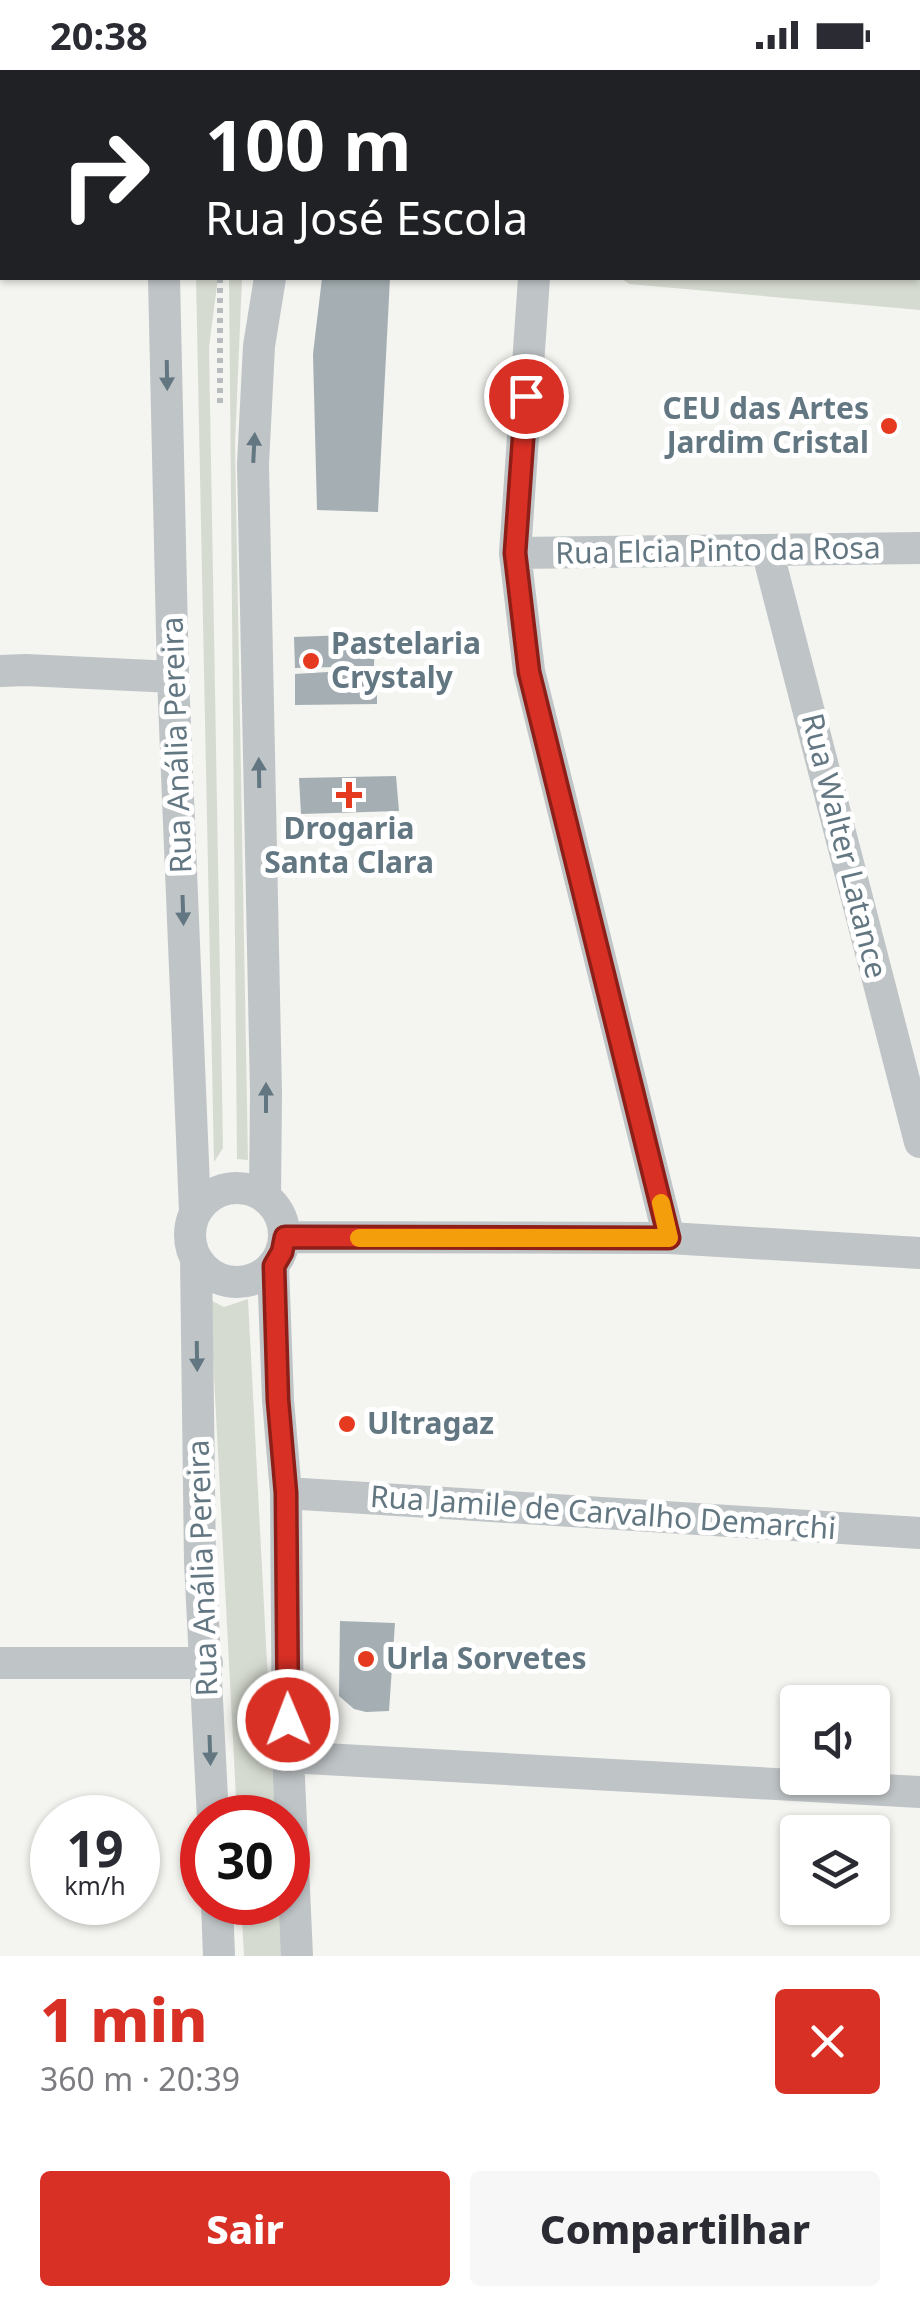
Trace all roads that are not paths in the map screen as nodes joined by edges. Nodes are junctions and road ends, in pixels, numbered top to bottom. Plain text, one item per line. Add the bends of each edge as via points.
1 (164, 280) edge
2 (270, 280) edge
3 (534, 280) edge
4 (920, 548) edge
5 (767, 550) junction
6 (515, 553) junction
7 (0, 671) edge
8 (173, 677) junction
9 (920, 1142) edge
10 (265, 1196) junction
11 (195, 1212) junction
12 (669, 1238) junction
13 (279, 1251) junction
14 (920, 1253) edge
15 (196, 1258) junction
16 (286, 1493) junction
17 (920, 1534) edge
18 (0, 1663) edge
19 (206, 1663) junction
20 (288, 1757) junction
21 (920, 1792) edge
22 (212, 1795) edge
23 (218, 1925) edge
24 (219, 1956) edge
25 (297, 1956) edge

1 -> 8 street, Rua Anália Pereira
10 -> 2 street via 253,464
3 - 6 street
4 - 5 street, Rua Elcia Pinto da Rosa
5 - 6 street, Rua Elcia Pinto da Rosa
5 - 9 street, Rua Walter Latance
6 - 12 street via 529,672
7 - 8 street
8 -> 11 street, Rua Anália Pereira
10 - 11 street via 235,1187 219,1190
10 - 13 street via 283,1222
11 - 15 street via 190,1243
12 - 13 street
12 - 14 street
13 - 15 street via 262,1276 232,1283
13 - 16 street via 278,1400
15 -> 19 street, Rua Anália Pereira
16 - 17 street, Rua Jamile de Carvalho Demarchi
16 - 20 street
18 - 19 street
19 -> 22 street, Rua Anália Pereira
20 - 21 street
20 - 25 street
23 - 24 street

